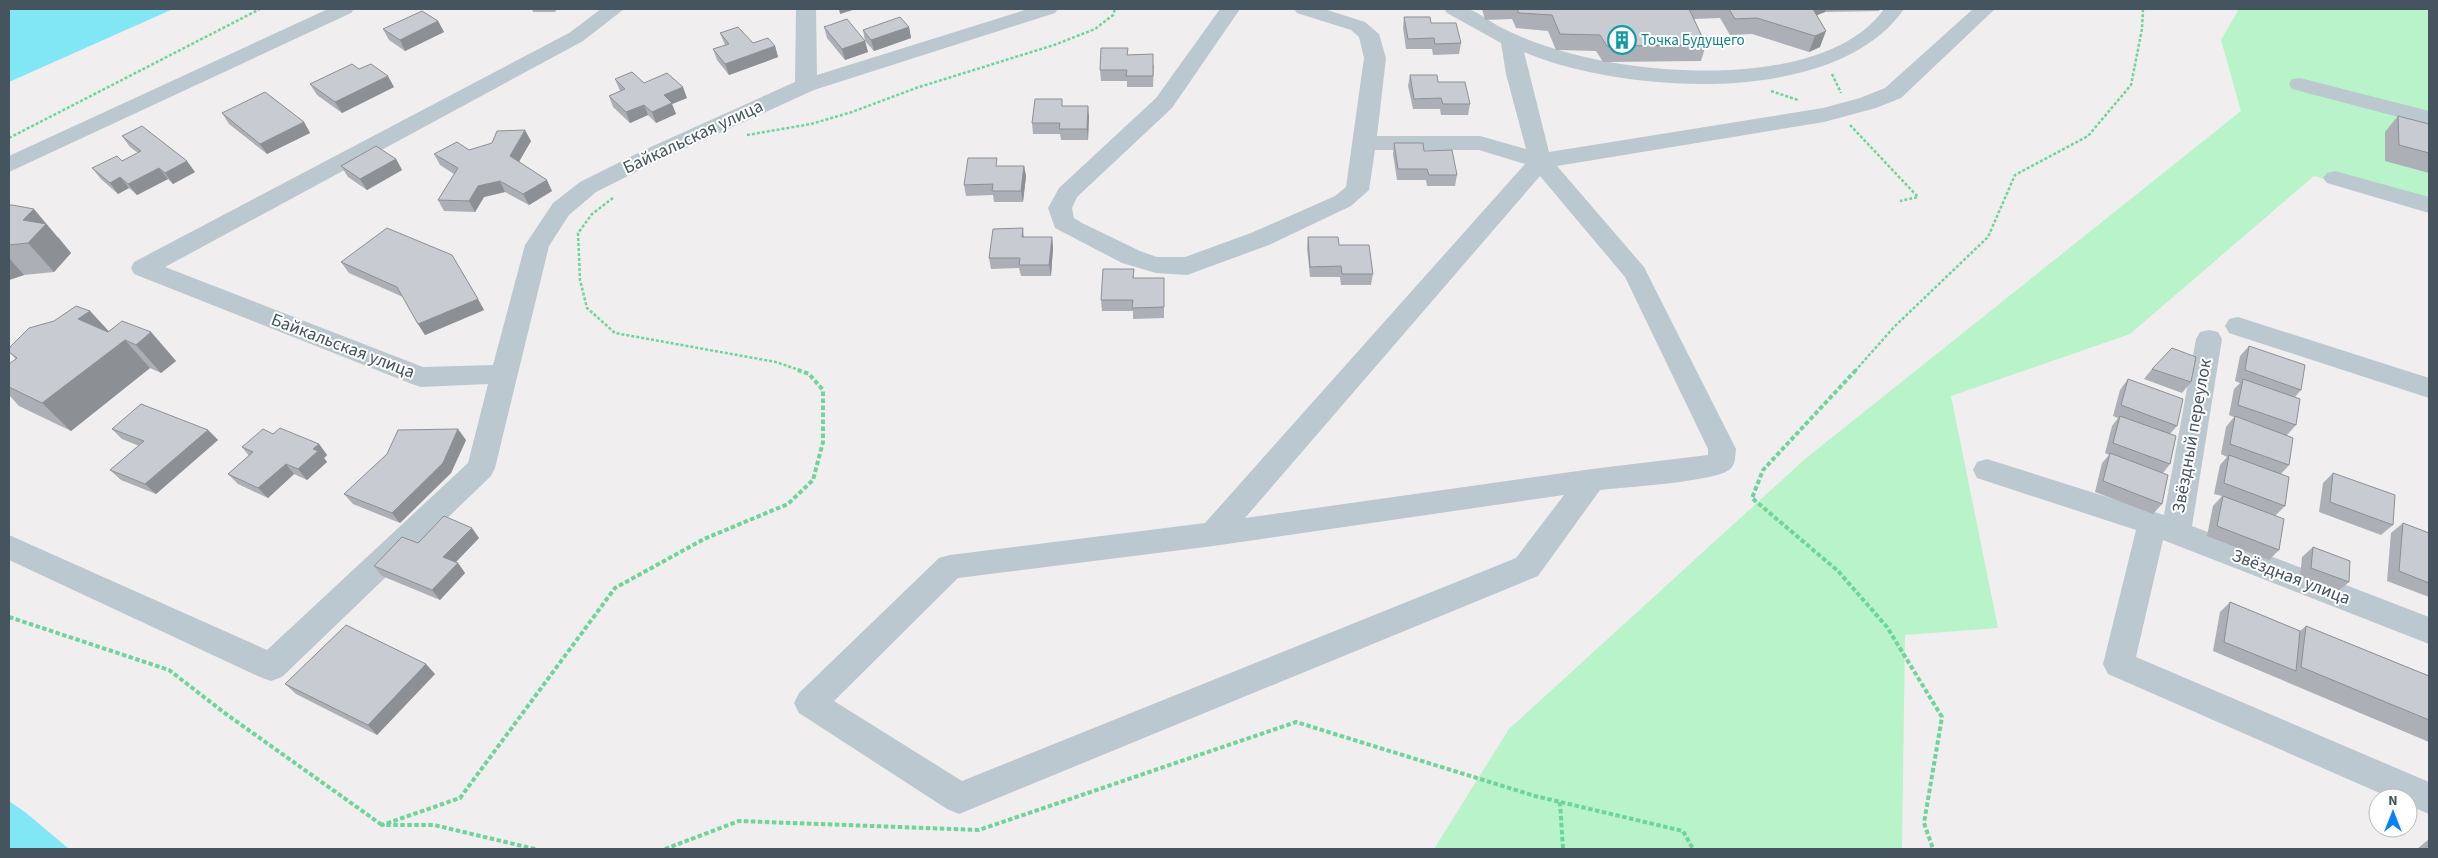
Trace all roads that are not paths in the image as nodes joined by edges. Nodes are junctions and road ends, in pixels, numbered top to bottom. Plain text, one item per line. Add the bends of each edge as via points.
1 (344, 9) edge
2 (614, 9) edge
3 (806, 9) edge
4 (1048, 9) edge
5 (1230, 9) edge
6 (1304, 9) edge
7 (1454, 9) edge
8 (1894, 9) edge
9 (1985, 9) edge
10 (1511, 41) junction
11 (2300, 84) dead end
12 (806, 85) junction
13 (2429, 118) edge
14 (1365, 143) junction
15 (1540, 161) junction
16 (9, 165) edge
17 (2335, 178) dead end
18 (2429, 205) edge
19 (2238, 326) dead end
20 (2209, 339) dead end
21 (504, 374) junction
22 (2429, 388) edge
23 (1987, 470) dead end
24 (1592, 480) junction
25 (2159, 531) junction
26 (1213, 534) junction
27 (9, 547) edge
28 (2429, 631) edge
29 (2429, 798) edge

1 - 16 street
2 - 21 street, Байкальская улица via 576,37 143,268 421,376
3 - 12 street
4 - 12 street, Байкальская улица
5 - 14 street via 1164,103 1067,193 1060,208 1063,222 1131,257 1156,265 1186,266 1260,239 1343,201 1357,190
6 - 14 street via 1358,26 1369,34 1374,58
7 - 10 street
8 - 10 street via 1868,36 1825,58 1756,75 1707,78 1656,76 1597,67
9 - 15 street via 1893,93 1824,115
10 - 15 street
11 - 13 street
12 - 21 street, Байкальская улица via 588,187 561,209 537,245
14 - 15 street via 1480,143
15 - 24 street via 1635,273 1722,449 1720,461 1712,466
15 - 26 street
17 - 18 street
19 - 22 street
20 - 25 street, Звёздный переулок
21 - 27 street via 481,468 271,667
23 - 25 street, Звёздная улица
24 - 26 street
24 - 26 street via 1527,567 958,798 810,703 950,567
25 - 28 street, Звёздная улица
25 - 29 street, Звёздный переулок via 2119,664

